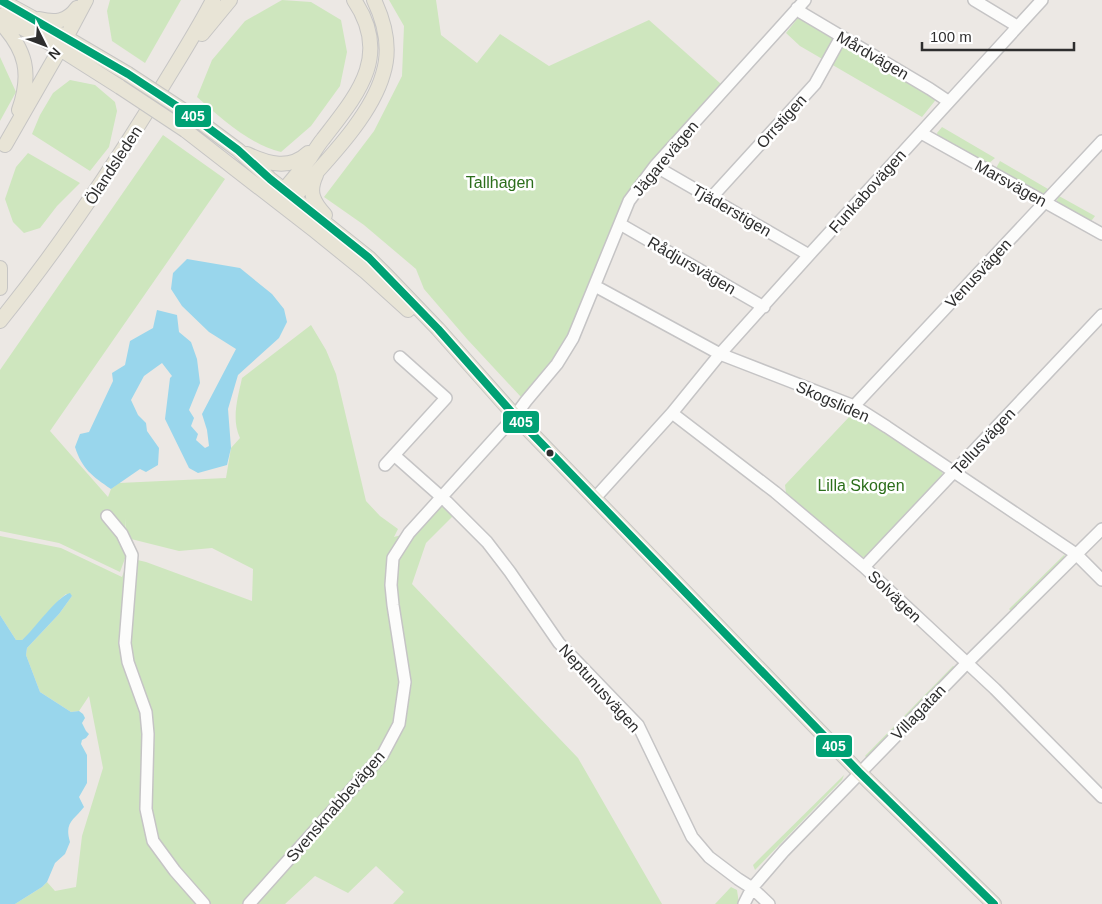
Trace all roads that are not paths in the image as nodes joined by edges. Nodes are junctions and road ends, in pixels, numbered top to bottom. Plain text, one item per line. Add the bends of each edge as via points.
1 (0, 0) edge
2 (84, 0) edge
3 (214, 0) edge
4 (230, 0) edge
5 (354, 0) edge
6 (374, 0) edge
7 (974, 0) edge
8 (1042, 0) edge
9 (801, 4) edge
10 (0, 15) edge
11 (31, 17) junction
12 (0, 22) edge
13 (1017, 26) junction
14 (841, 37) junction
15 (63, 44) junction
16 (172, 71) junction
17 (948, 102) junction
18 (921, 132) junction
19 (322, 140) junction
20 (1102, 141) edge
21 (2, 149) edge
22 (238, 150) junction
23 (325, 162) junction
24 (655, 166) junction
25 (285, 198) junction
26 (711, 198) junction
27 (1044, 202) junction
28 (620, 224) junction
29 (1102, 234) edge
30 (809, 255) junction
31 (369, 258) junction
32 (0, 268) edge
33 (595, 286) junction
34 (0, 288) edge
35 (764, 306) junction
36 (1102, 315) edge
37 (0, 321) edge
38 (720, 354) junction
39 (400, 357) dead end
40 (473, 370) junction
41 (854, 406) junction
42 (672, 413) junction
43 (516, 416) junction
44 (394, 455) junction
45 (385, 465) dead end
46 (954, 472) junction
47 (441, 497) junction
48 (595, 498) junction
49 (107, 516) dead end
50 (1102, 529) edge
51 (1076, 554) junction
52 (864, 567) junction
53 (1102, 580) edge
54 (966, 664) junction
55 (859, 772) junction
56 (1102, 797) edge
57 (752, 888) junction
58 (204, 904) edge
59 (249, 904) edge
60 (744, 904) edge
61 (769, 904) edge
62 (994, 904) edge

1 - 11 main road
2 - 11 main road via 72,15 61,21
2 - 15 main road
3 - 16 main road, Ölandsleden
4 - 16 main road
5 - 19 main road via 368,26 369,63 359,90
6 - 23 main road via 386,40 384,73 358,122
7 - 13 street
8 - 13 street, Funkabovägen
9 - 14 street, Mårdvägen via 802,13
9 - 24 street, Jägarevägen
10 - 15 main road
11 - 15 main road
12 - 21 main road via 17,42 24,58 26,81 23,98
13 - 17 street, Funkabovägen
14 - 17 street, Mårdvägen
14 - 26 street, Orrstigen via 815,84
15 - 21 main road
15 - 22 main road, bridge via 128,74
15 - 25 main road, bridge via 120,87
16 - 37 main road, Ölandsleden via 62,240
17 - 18 street, Funkabovägen
18 - 27 street, Marsvägen
18 - 30 street, Funkabovägen
19 - 22 main road via 299,160 282,164
19 - 25 main road
20 - 27 street, Venusvägen
22 - 25 main road
23 - 25 main road
23 - 31 main road via 312,184 313,200
24 - 26 street, Tjäderstigen
24 - 28 street, Jägarevägen via 629,201
25 - 31 main road
25 - 40 main road
26 - 30 street, Tjäderstigen
27 - 29 street, Marsvägen
27 - 41 street, Venusvägen
28 - 33 street, Jägarevägen
28 - 35 street, Rådjursvägen
30 - 35 street, Funkabovägen
31 - 40 main road
32 - 34 main road
33 - 38 street, Skogsliden
33 - 43 street, Jägarevägen via 573,338
35 - 38 street, Funkabovägen
36 - 46 street, Tellusvägen
38 - 41 street, Skogsliden
38 - 42 street, Funkabovägen
39 - 44 street via 446,398
40 - 43 main road
41 - 46 street, Skogsliden
42 - 48 street, Funkabovägen
42 - 52 street, Solvägen via 775,492
43 - 47 street, Svensknabbevägen
43 - 48 main road
44 - 45 street
44 - 47 street, Neptunusvägen
46 - 51 street, Skogsliden
46 - 52 street, Tellusvägen
47 - 57 street, Neptunusvägen via 487,542 559,643 638,725 692,837 709,856
47 - 59 street, Svensknabbevägen via 409,533 393,558 392,595 405,682 399,724 383,754
48 - 55 main road
49 - 58 street via 122,534 132,555 125,643 128,662 146,712 146,809 153,841
50 - 51 street, Villagatan
51 - 53 street, Skogsliden
51 - 54 street, Villagatan
52 - 54 street, Solvägen
54 - 55 street, Villagatan
54 - 56 street, Solvägen
55 - 57 street, Villagatan
55 - 62 main road
57 - 60 street, Villagatan
57 - 61 street, Neptunusvägen

